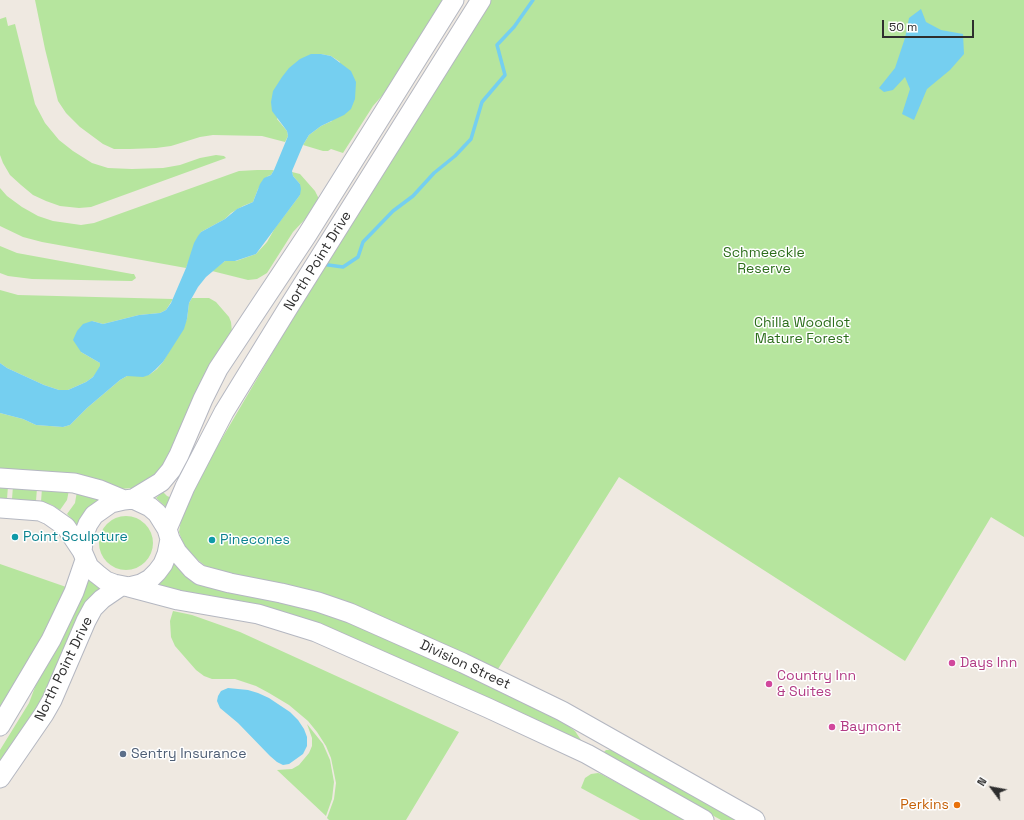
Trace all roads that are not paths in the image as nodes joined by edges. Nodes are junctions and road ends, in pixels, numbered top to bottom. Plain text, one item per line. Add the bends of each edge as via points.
1 (454, 0) edge
2 (481, 0) edge
3 (0, 478) edge
4 (129, 499) junction
5 (0, 508) edge
6 (169, 534) junction
7 (83, 555) junction
8 (125, 586) junction
9 (0, 726) edge
10 (0, 778) edge
11 (704, 820) edge
12 (755, 820) edge

1 - 4 main road, North Point Drive via 307,235 218,369 171,470 161,482
2 - 6 main road, North Point Drive via 224,412 185,487
3 - 4 main road via 74,483
4 - 6 main road via 150,507 161,518
4 - 7 main road via 111,503 94,515 84,534
5 - 7 main road via 49,515 66,527
6 - 8 main road via 167,554 157,572 141,584
6 - 12 main road, Division Street via 177,552 200,575 318,602 350,613 463,663 562,711
7 - 8 main road via 89,567 101,578
7 - 9 main road, North Point Drive via 74,592 51,640
8 - 10 main road, North Point Drive via 102,599 93,608 52,700
8 - 11 main road, Division Street via 178,600 258,614 316,632 587,754

